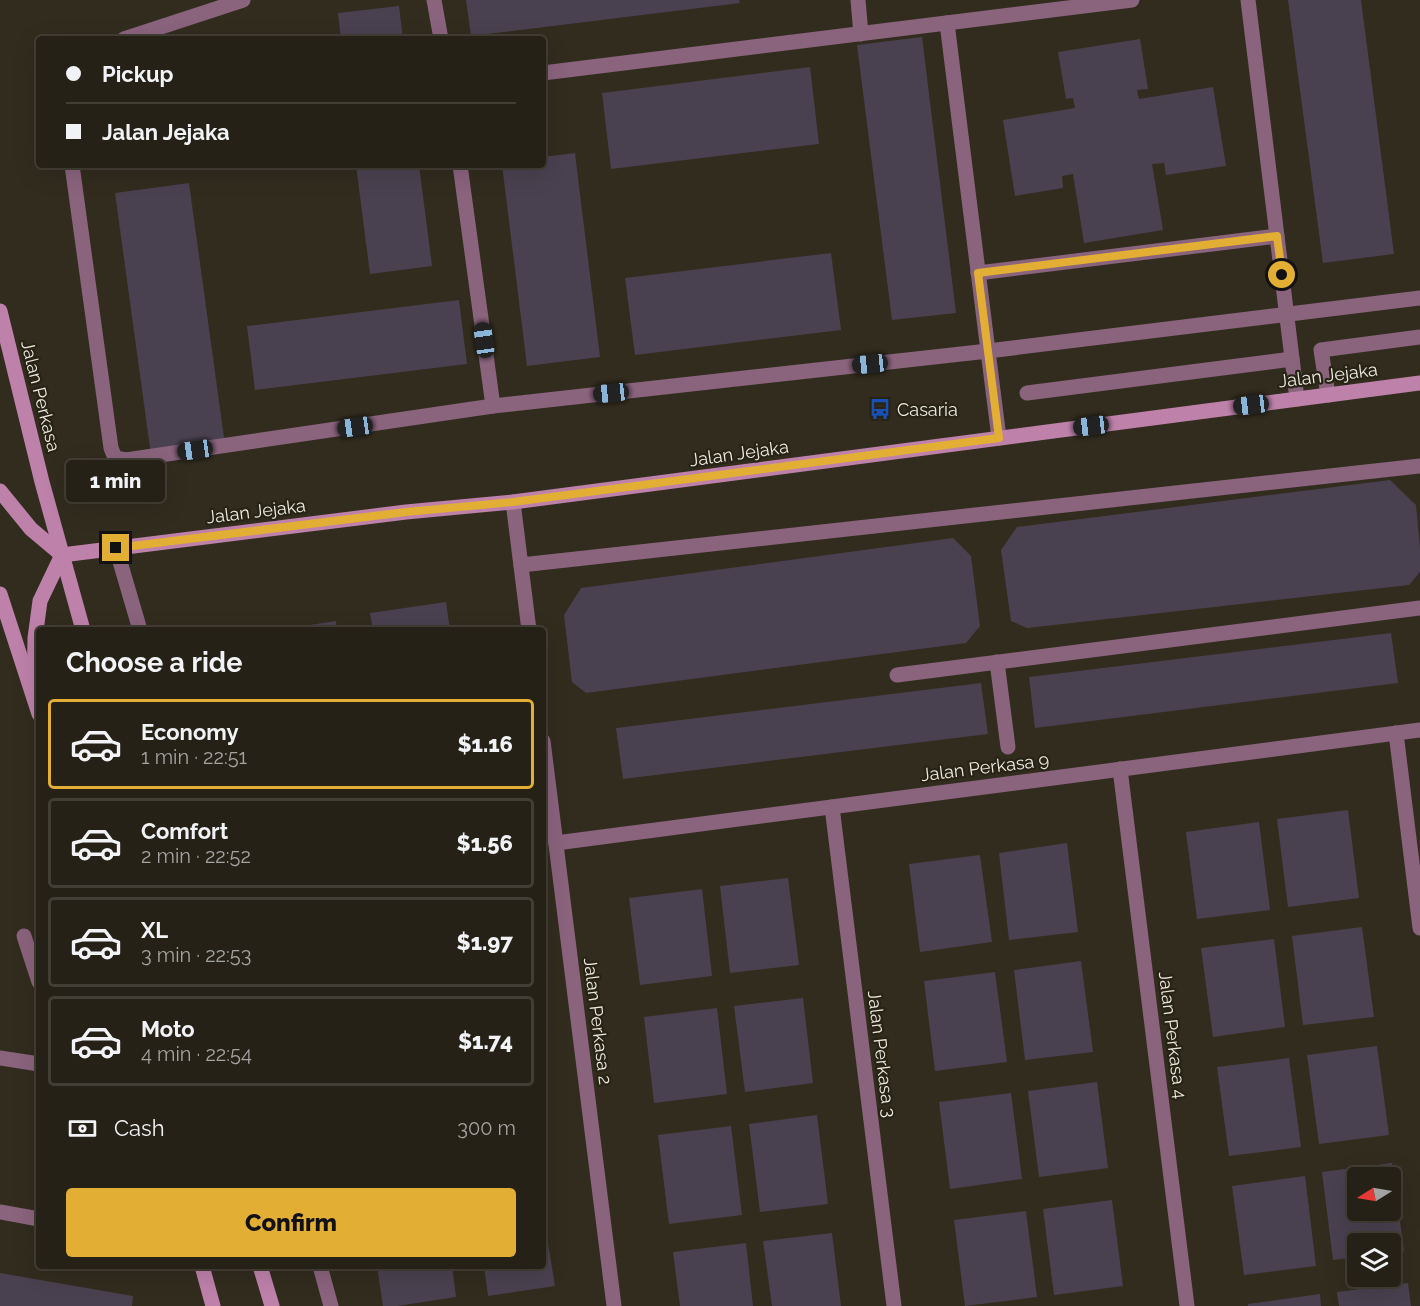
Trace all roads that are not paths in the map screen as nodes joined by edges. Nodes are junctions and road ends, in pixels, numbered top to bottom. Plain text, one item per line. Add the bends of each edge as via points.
1 (243, 0) edge
2 (434, 0) edge
3 (858, 0) edge
4 (1132, 0) edge
5 (1248, 0) edge
6 (947, 23) junction
7 (861, 34) junction
8 (133, 36) edge
9 (440, 36) edge
10 (546, 73) edge
11 (72, 168) edge
12 (460, 168) edge
13 (1277, 236) junction
14 (978, 273) junction
15 (1420, 298) edge
16 (0, 311) edge
17 (1287, 314) junction
18 (1420, 337) edge
19 (988, 351) junction
20 (1292, 359) junction
21 (1420, 382) edge
22 (1027, 393) dead end
23 (1328, 395) junction
24 (1297, 399) junction
25 (493, 406) junction
26 (999, 438) junction
27 (1420, 466) edge
28 (0, 490) edge
29 (513, 502) junction
30 (116, 548) junction
31 (62, 555) junction
32 (521, 565) junction
33 (0, 594) edge
34 (1420, 608) edge
35 (36, 627) edge
36 (82, 627) edge
37 (139, 627) edge
38 (529, 627) edge
39 (36, 631) edge
40 (997, 662) junction
41 (897, 675) dead end
42 (34, 698) junction
43 (36, 704) edge
44 (1420, 730) edge
45 (1396, 733) junction
46 (1008, 747) dead end
47 (546, 765) edge
48 (1120, 769) junction
49 (832, 807) junction
50 (556, 843) junction
51 (1420, 928) edge
52 (24, 936) dead end
53 (36, 973) edge
54 (0, 1058) edge
55 (36, 1064) edge
56 (0, 1212) edge
57 (36, 1218) edge
58 (203, 1269) edge
59 (261, 1269) edge
60 (321, 1269) edge
61 (213, 1306) edge
62 (272, 1306) edge
63 (331, 1306) edge
64 (614, 1306) edge
65 (894, 1306) edge
66 (1187, 1306) edge

1 - 8 street
2 - 9 street
3 - 7 street
4 - 6 street
5 - 13 street
6 - 7 street
6 - 14 street
7 - 10 street
11 - 25 street via 111,448 116,458 126,460
12 - 25 street
13 - 14 street
13 - 17 street
14 - 19 street
15 - 17 street
16 - 31 street, Jalan Perkasa
17 - 19 street
17 - 20 street
18 - 23 street via 1321,350
19 - 25 street
19 - 26 street
20 - 22 street
20 - 24 street
21 - 23 street, Jalan Jejaka
23 - 24 street, Jalan Jejaka
24 - 26 street, Jalan Jejaka
26 - 29 street, Jalan Jejaka
27 - 32 street
28 - 31 street via 31,529
29 - 30 street, Jalan Jejaka
29 - 32 street
30 - 31 street, Jalan Jejaka
30 - 37 street
31 - 35 street via 40,601
31 - 36 street, Jalan Perkasa
32 - 38 street
33 - 42 street
34 - 40 street
39 - 42 street
40 - 41 street
40 - 46 street
42 - 43 street
44 - 45 street, Jalan Perkasa 9
45 - 48 street, Jalan Perkasa 9
45 - 51 street
47 - 50 street, Jalan Perkasa 2
48 - 49 street, Jalan Perkasa 9
48 - 66 street, Jalan Perkasa 4
49 - 50 street, Jalan Perkasa 9
49 - 65 street, Jalan Perkasa 3
50 - 64 street, Jalan Perkasa 2
52 - 53 street
54 - 55 street
56 - 57 street
58 - 61 street
59 - 62 street
60 - 63 street

